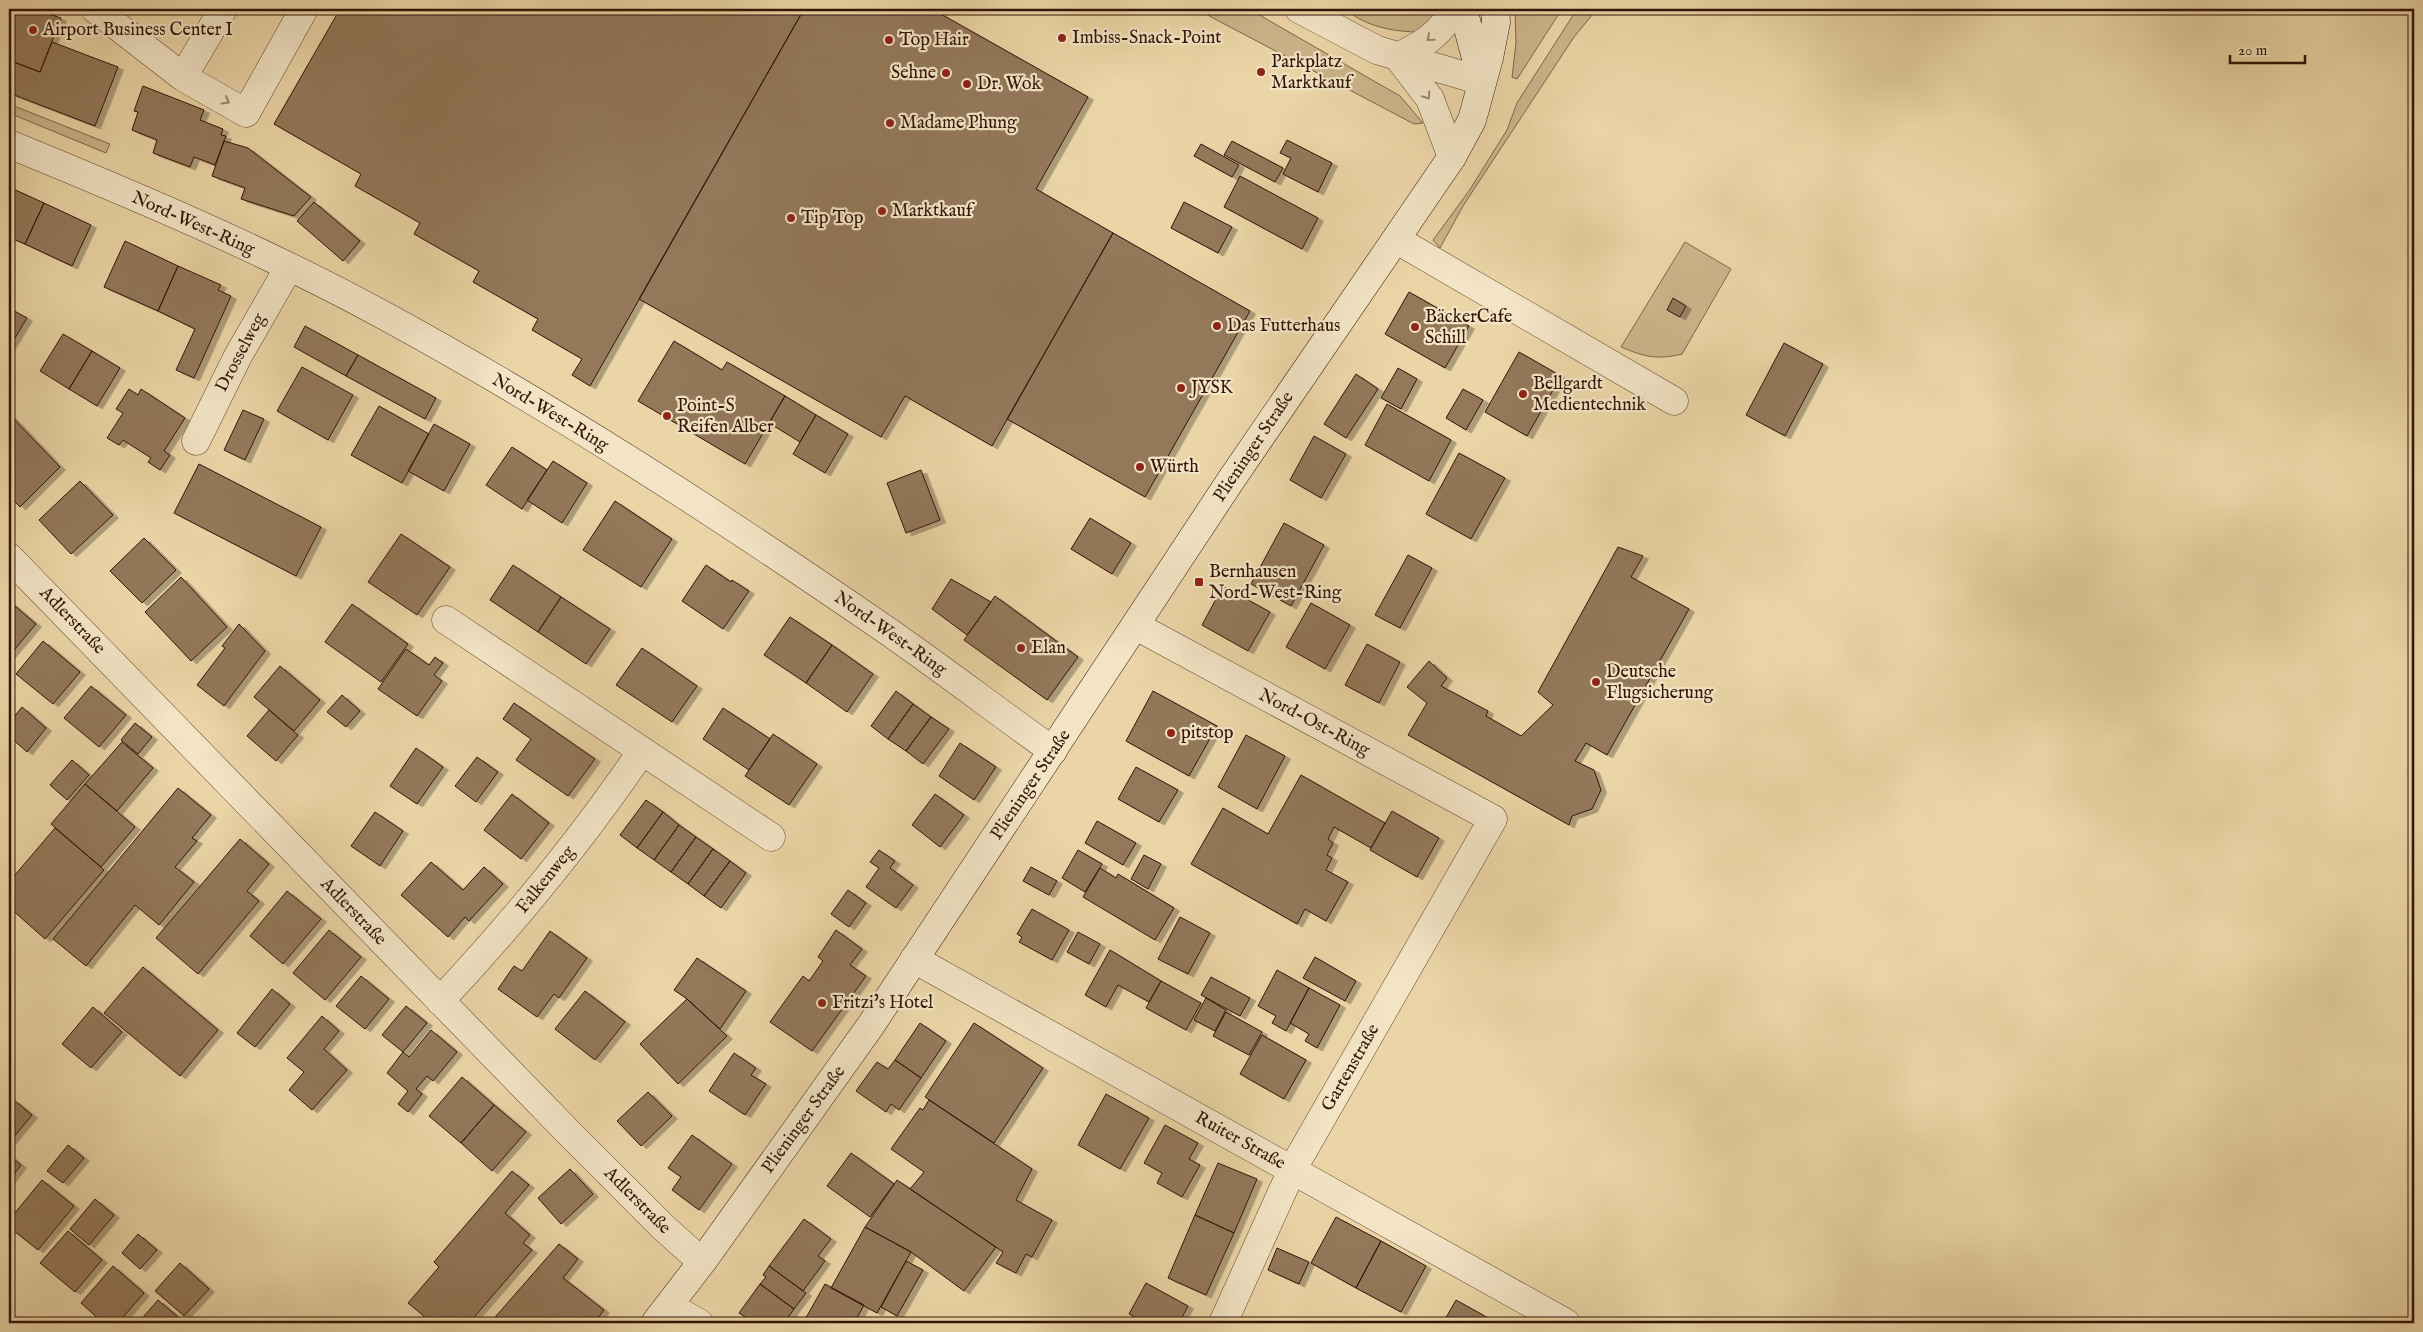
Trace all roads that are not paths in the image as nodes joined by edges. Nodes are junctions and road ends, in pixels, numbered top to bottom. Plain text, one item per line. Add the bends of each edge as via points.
1 (95, 9) edge
2 (223, 9) edge
3 (304, 9) edge
4 (1300, 9) edge
5 (1455, 9) edge
6 (1463, 9) edge
7 (1495, 9) edge
8 (1398, 58) junction
9 (183, 77) junction
10 (1482, 81) junction
11 (9, 144) edge
12 (1452, 157) junction
13 (1397, 240) junction
14 (289, 267) junction
15 (1674, 401) dead end
16 (196, 441) dead end
17 (9, 557) edge
18 (446, 620) dead end
19 (1136, 626) junction
20 (642, 751) junction
21 (1053, 751) junction
22 (1493, 819) joint
23 (771, 837) dead end
24 (914, 959) junction
25 (440, 1001) junction
26 (1292, 1170) junction
27 (702, 1262) junction
28 (662, 1314) edge
29 (699, 1323) edge
30 (1223, 1323) edge
31 (1566, 1323) edge

1 - 9 street
2 - 9 street
9 -> 3 street via 246,113
4 - 8 street via 1348,36
5 -> 8 street via 1430,40
6 - 10 street, Plieninger Straße
7 - 10 street, Plieninger Straße via 1496,22
8 - 10 street
8 -> 12 street via 1430,99
10 - 12 street, Plieninger Straße via 1472,120
11 - 14 street, Nord-West-Ring
12 - 13 street, Plieninger Straße
13 - 15 street
13 - 19 street, Plieninger Straße via 1231,480
14 - 16 street, Drosselweg via 238,356
14 - 21 street, Nord-West-Ring via 433,343 591,437 877,624
17 - 25 street, Adlerstraße
18 - 20 street
19 - 21 street, Plieninger Straße
19 - 22 street, Nord-Ost-Ring
20 - 23 street
20 - 25 street, Falkenweg via 562,862 497,940
21 - 24 street, Plieninger Straße
22 - 26 street, Gartenstraße
24 - 26 street, Ruiter Straße
24 - 27 street, Plieninger Straße via 822,1096
25 - 27 street, Adlerstraße via 636,1201
26 - 30 street, Gartenstraße
26 - 31 street, Ruiter Straße
27 - 28 street, Plieninger Straße
28 - 29 street

